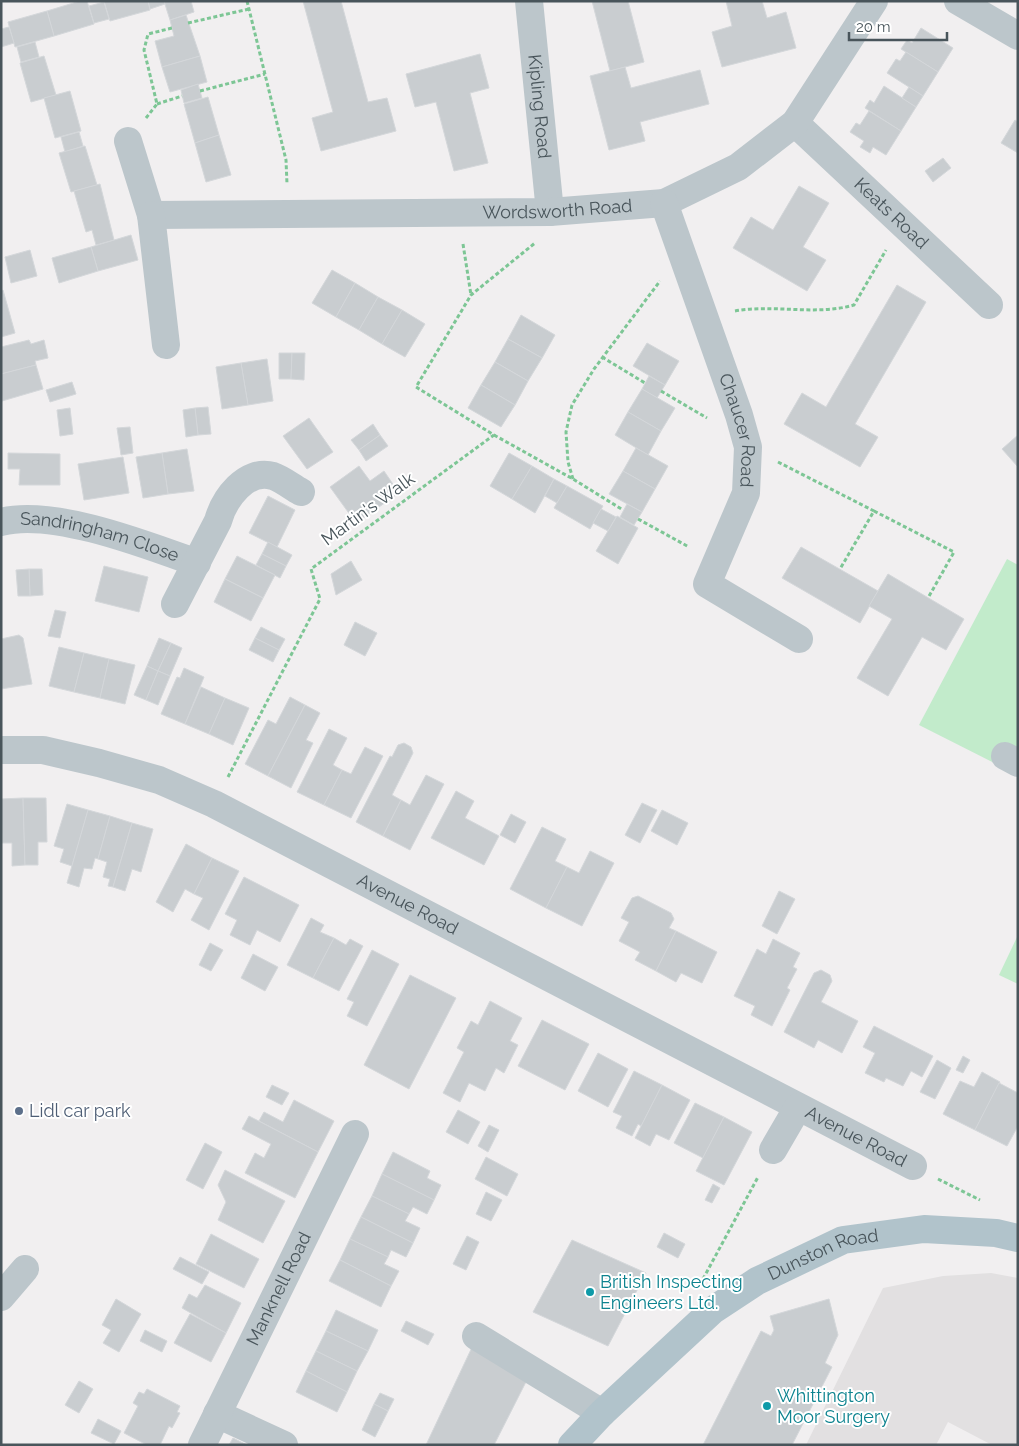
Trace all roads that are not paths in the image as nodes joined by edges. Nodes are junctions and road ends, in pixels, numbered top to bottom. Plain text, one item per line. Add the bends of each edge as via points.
1 (529, 1) edge
2 (874, 1) edge
3 (958, 1) edge
4 (1018, 36) edge
5 (795, 123) junction
6 (128, 141) road end
7 (664, 203) junction
8 (550, 212) junction
9 (151, 215) junction
10 (989, 305) dead end
11 (166, 346) dead end
12 (300, 492) dead end
13 (1, 522) edge
14 (197, 563) junction
15 (176, 604) dead end
16 (799, 639) dead end
17 (1, 750) edge
18 (798, 1107) junction
19 (355, 1134) dead end
20 (773, 1150) road end
21 (913, 1166) road end
22 (1018, 1238) edge
23 (26, 1269) dead end
24 (1, 1297) edge
25 (476, 1336) dead end
26 (602, 1413) junction
27 (217, 1414) junction
28 (202, 1445) edge
29 (284, 1445) edge
30 (572, 1445) edge

1 - 8 street, Kipling Road
2 - 5 street, Wordsworth Road
3 - 4 street
5 - 7 street, Wordsworth Road via 738,167
5 - 10 street, Keats Road
6 - 9 street
7 - 8 street, Wordsworth Road
7 - 16 street, Chaucer Road via 748,447 746,493 706,584
8 - 9 street, Wordsworth Road
9 - 11 street
12 - 14 street, Sandringham Close via 272,476 255,477 238,486 222,506
13 - 14 street, Sandringham Close via 46,520 92,529
14 - 15 street, Sandringham Close
17 - 18 street, Avenue Road via 43,750 99,764 159,780 214,804
18 - 20 street, Avenue Road
18 - 21 street, Avenue Road
19 - 27 street, Manknell Road
22 - 26 main road, Dunston Road via 996,1233 924,1229 844,1240 758,1281 713,1310
23 - 24 street
25 - 26 street
26 - 30 main road, Dunston Road
27 - 28 street, Manknell Road
27 - 29 street

